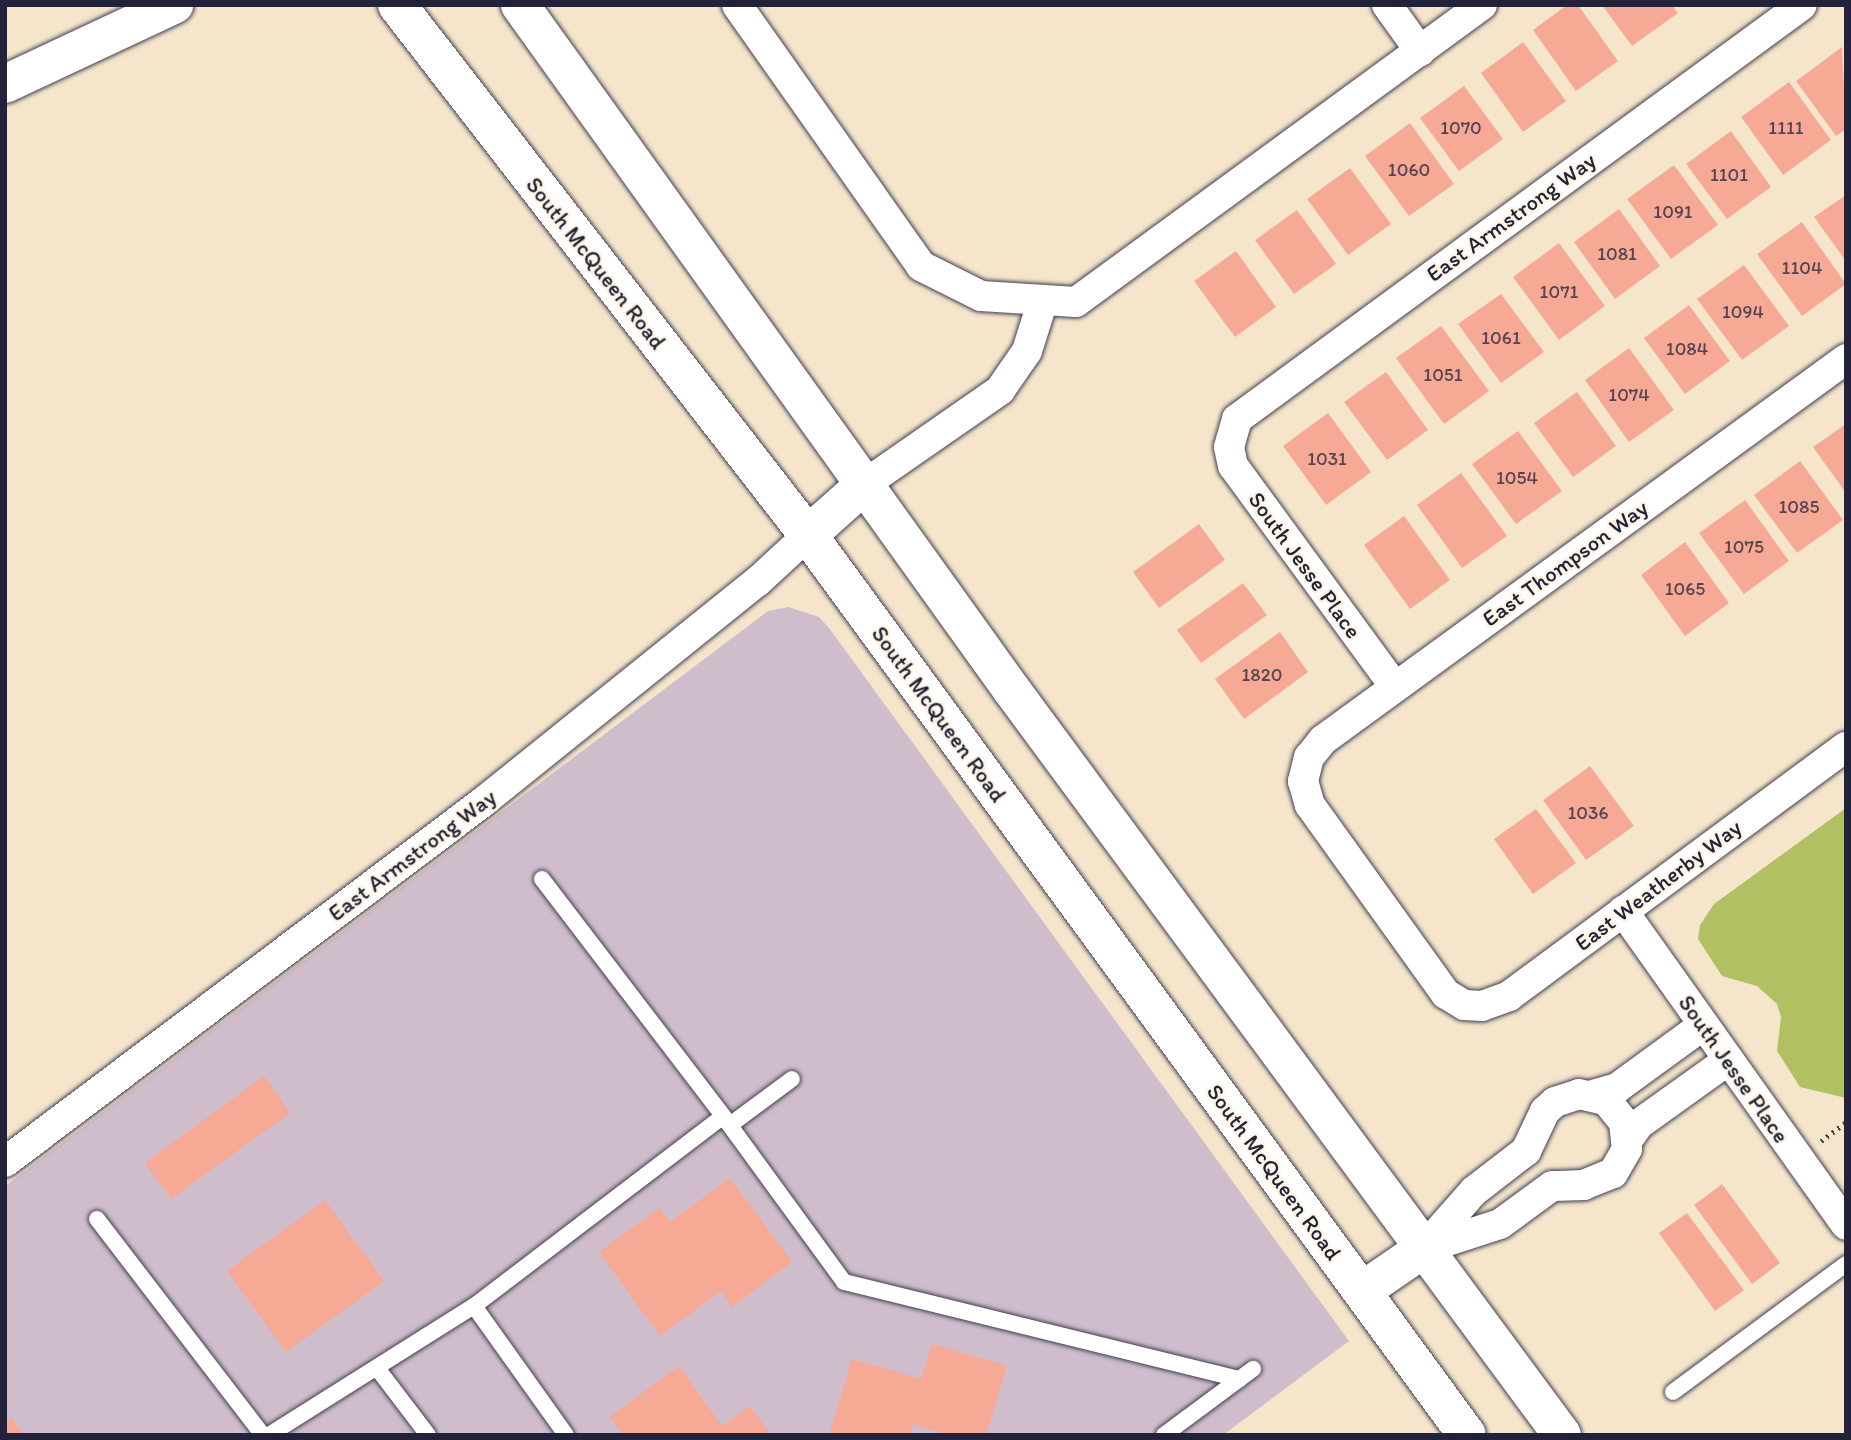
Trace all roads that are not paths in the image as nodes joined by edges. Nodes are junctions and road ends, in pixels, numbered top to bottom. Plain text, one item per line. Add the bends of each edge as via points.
1 (174, 5) edge
2 (397, 5) edge
3 (520, 5) edge
4 (737, 5) edge
5 (1387, 5) edge
6 (1482, 5) edge
7 (1802, 5) edge
8 (1420, 51) junction
9 (5, 84) edge
10 (1043, 300) junction
11 (1846, 359) edge
12 (1230, 438) joint
13 (865, 484) junction
14 (808, 535) junction
15 (1395, 687) junction
16 (1846, 747) edge
17 (542, 879) dead end
18 (1623, 911) junction
19 (1464, 1005) joint
20 (1702, 1027) junction
21 (1727, 1061) junction
22 (792, 1079) dead end
23 (1593, 1095) junction
24 (726, 1121) junction
25 (1627, 1141) junction
26 (5, 1163) edge
27 (1841, 1207) edge
28 (97, 1219) dead end
29 (1423, 1249) junction
30 (1846, 1264) edge
31 (1362, 1291) junction
32 (474, 1306) junction
33 (377, 1368) junction
34 (1253, 1368) dead end
35 (1239, 1379) junction
36 (1673, 1392) dead end
37 (263, 1435) edge
38 (270, 1435) edge
39 (428, 1435) edge
40 (566, 1435) edge
41 (1164, 1435) edge
42 (1467, 1435) edge
43 (1562, 1435) edge

1 - 9 main road
2 - 14 main road, South McQueen Road
3 - 13 main road
4 - 10 street via 921,266 981,296
5 - 8 street
6 - 8 street
7 - 12 street, East Armstrong Way via 1254,404 1237,419
8 - 10 street via 1076,302
10 - 13 street via 1027,351 1000,390
11 - 15 street, East Thompson Way
12 - 15 street, South Jesse Place via 1229,457 1239,476
13 - 14 main road
13 - 29 main road
14 - 26 street, East Armstrong Way via 757,582 483,802
14 - 31 main road, South McQueen Road
15 - 19 street, East Thompson Way via 1314,749 1303,781 1316,816 1439,985
16 - 18 street, East Weatherby Way
17 - 24 lane
18 - 19 street, East Weatherby Way via 1509,996 1482,1006
18 - 20 street, South Jesse Place
20 - 21 street, South Jesse Place
20 - 23 street via 1617,1088
21 - 25 street via 1639,1124
21 - 27 street, South Jesse Place
22 - 24 lane
23 - 25 street via 1617,1110
23 - 29 street via 1579,1094 1555,1102 1539,1122 1526,1151 1474,1191
24 - 32 lane
24 - 35 lane via 844,1282
25 - 29 street via 1621,1162 1600,1182 1552,1186 1500,1224
28 - 37 lane
29 - 31 main road
29 - 43 main road
30 - 36 lane
31 - 42 main road, South McQueen Road
32 - 33 lane
32 - 40 lane
33 - 38 lane
33 - 39 lane
34 - 35 lane
35 - 41 lane

